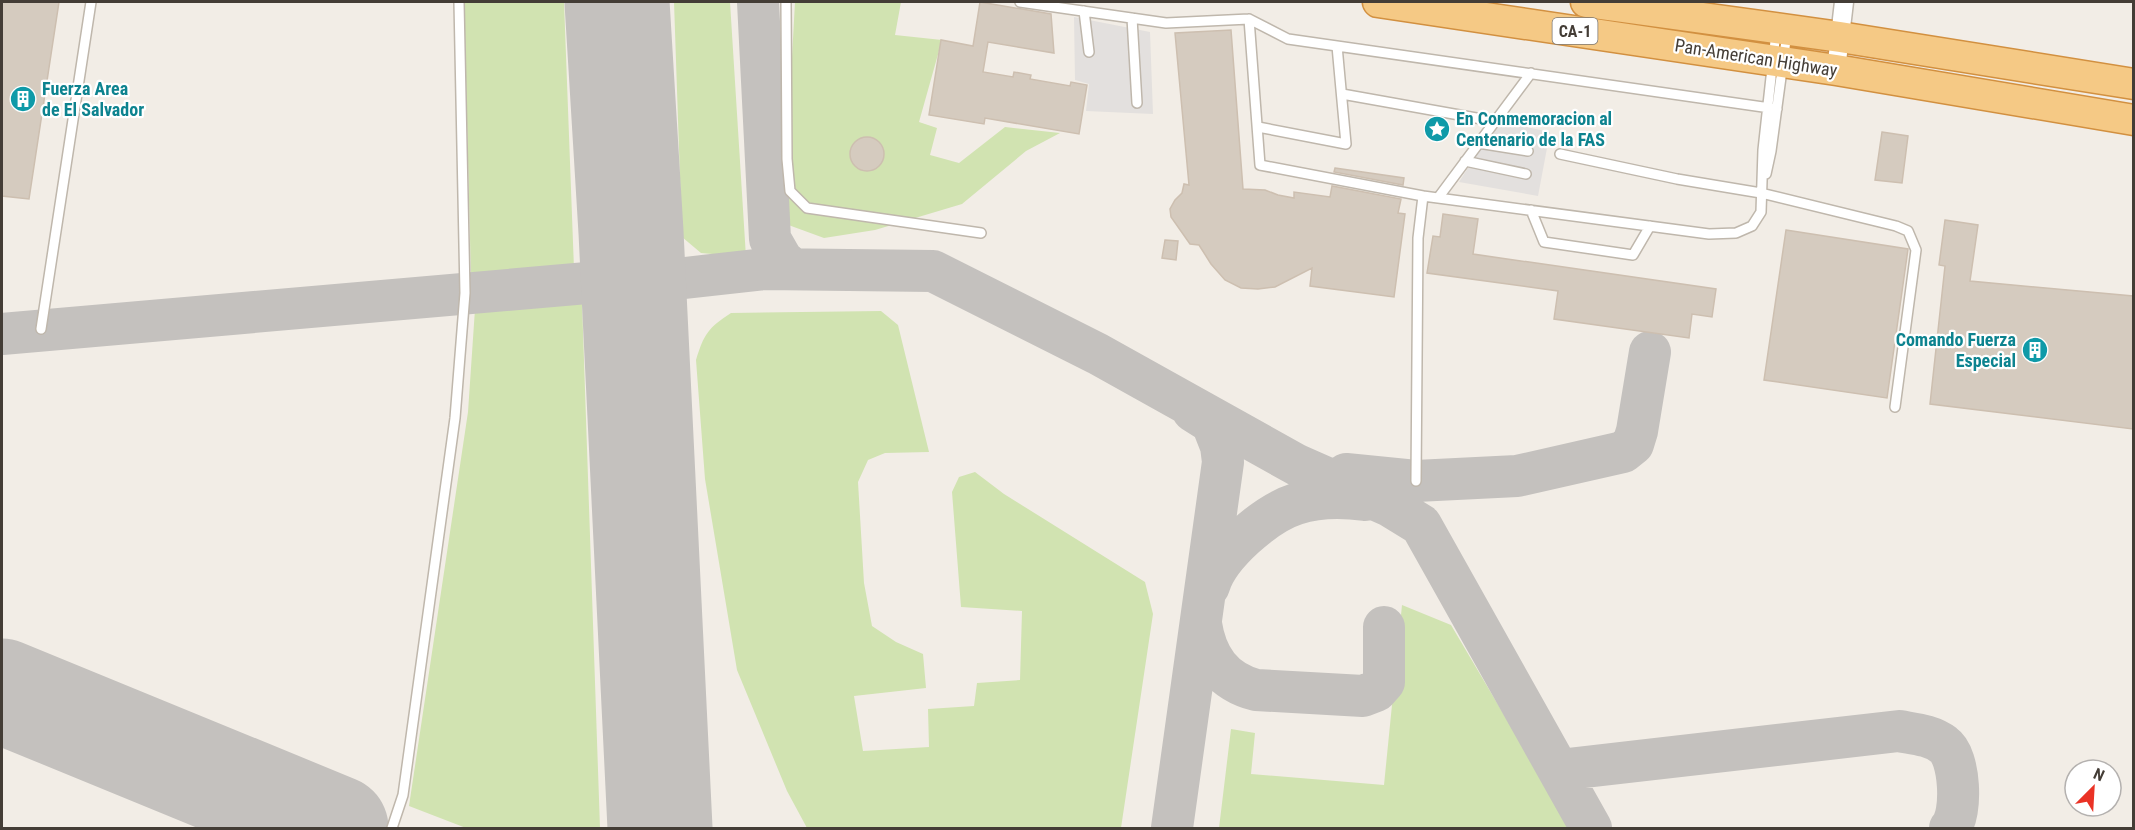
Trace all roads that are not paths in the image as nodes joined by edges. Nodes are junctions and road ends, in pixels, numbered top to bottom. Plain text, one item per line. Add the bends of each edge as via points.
1 (91, 2) edge
2 (459, 2) edge
3 (786, 2) edge
4 (1020, 2) edge
5 (1378, 2) edge
6 (1586, 2) edge
7 (1844, 2) edge
8 (1084, 10) junction
9 (1131, 18) junction
10 (1249, 19) junction
11 (1782, 29) junction
12 (1840, 37) junction
13 (1337, 46) junction
14 (1089, 52) dead end
15 (1778, 61) junction
16 (1836, 70) junction
17 (1531, 73) junction
18 (2133, 84) edge
19 (1342, 94) junction
20 (1137, 103) dead end
21 (1772, 108) junction
22 (2133, 120) edge
23 (1493, 121) junction
24 (1258, 127) junction
25 (1478, 143) junction
26 (1528, 151) dead end
27 (1560, 154) dead end
28 (1465, 161) junction
29 (1526, 174) dead end
30 (1761, 194) junction
31 (1423, 196) junction
32 (1438, 198) junction
33 (1531, 210) junction
34 (1650, 226) junction
35 (981, 233) dead end
36 (41, 329) dead end
37 (1895, 406) dead end
38 (1416, 481) dead end
39 (392, 828) edge

1 - 36 lane
2 - 39 lane via 463,327 455,418 403,795
3 - 35 lane via 790,191 807,208
4 - 8 lane
5 - 15 highway, Pan-American Highway / CA-1
6 - 11 highway, Pan-American Highway / CA-1
7 - 12 street
8 - 9 lane
8 - 14 lane
9 - 10 lane via 1166,23
9 - 20 lane
10 - 13 lane via 1288,39
10 - 24 lane
11 - 12 highway, Pan-American Highway / CA-1
11 - 15 lane
12 - 16 street
12 - 18 highway, Pan-American Highway / CA-1
13 - 17 lane
13 - 19 lane
15 - 16 highway, Pan-American Highway / CA-1
15 - 21 lane
16 - 22 highway, Pan-American Highway / CA-1
17 - 21 lane
17 - 23 lane
19 - 23 lane
19 - 24 lane via 1346,144
21 - 30 lane via 1772,151
23 - 25 lane
24 - 31 lane via 1260,165
25 - 26 lane
25 - 28 lane
27 - 30 lane
28 - 29 lane
28 - 32 lane
30 - 34 lane via 1761,212 1752,225 1736,233 1709,234
30 - 37 lane via 1908,231 1916,250
31 - 32 lane
31 - 38 lane via 1418,238
32 - 33 lane
33 - 34 lane
33 - 34 lane via 1544,242 1633,255

